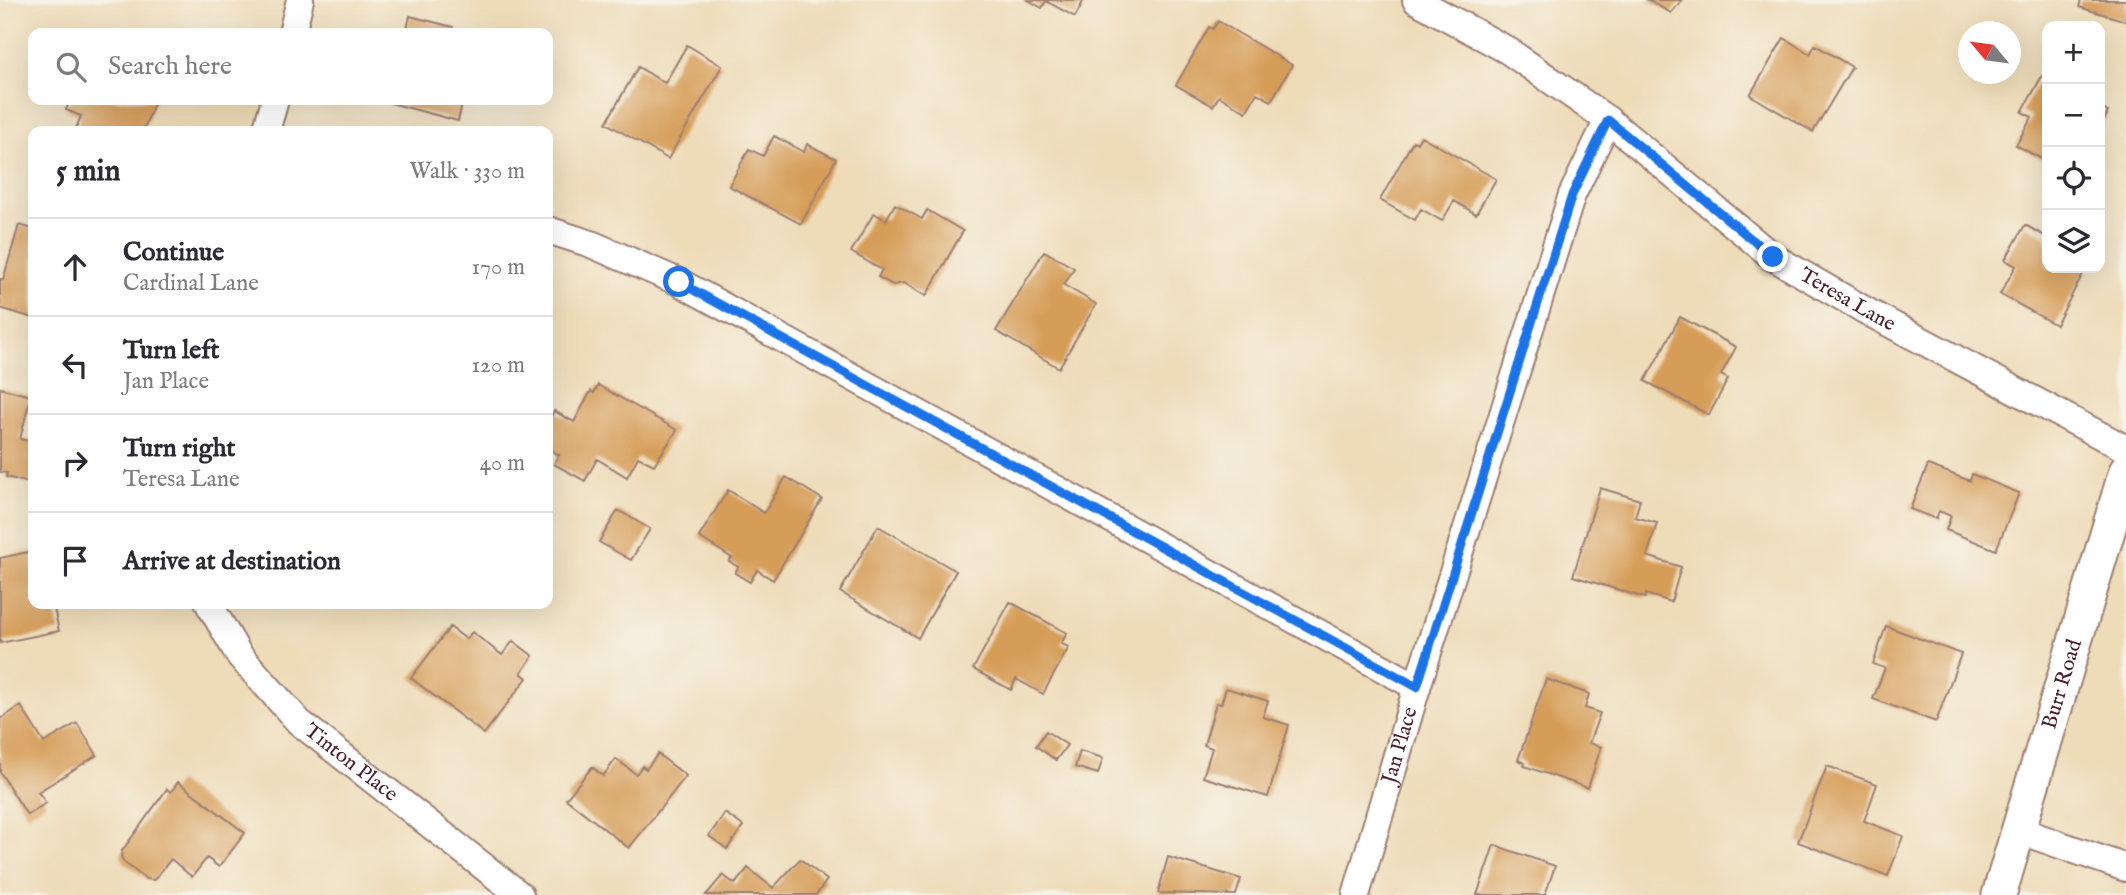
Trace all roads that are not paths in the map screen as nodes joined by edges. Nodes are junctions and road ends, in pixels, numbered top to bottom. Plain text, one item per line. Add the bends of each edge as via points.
1 (300, 0) edge
2 (1416, 0) edge
3 (293, 28) edge
4 (274, 105) edge
5 (1608, 120) junction
6 (268, 126) edge
7 (553, 232) edge
8 (2126, 449) edge
9 (2126, 471) edge
10 (212, 609) edge
11 (1417, 687) junction
12 (2018, 830) junction
13 (2126, 868) edge
14 (520, 895) edge
15 (1356, 895) edge
16 (1999, 895) edge

1 - 3 street
2 - 5 street, Teresa Lane via 1507,50
4 - 6 street
5 - 8 street, Teresa Lane via 1773,257
5 - 11 street, Jan Place via 1572,195
7 - 11 street via 679,282
9 - 12 street, Burr Road
10 - 14 street, Tinton Place via 239,655 299,722
11 - 15 street, Jan Place
12 - 13 street
12 - 16 street, Burr Road

